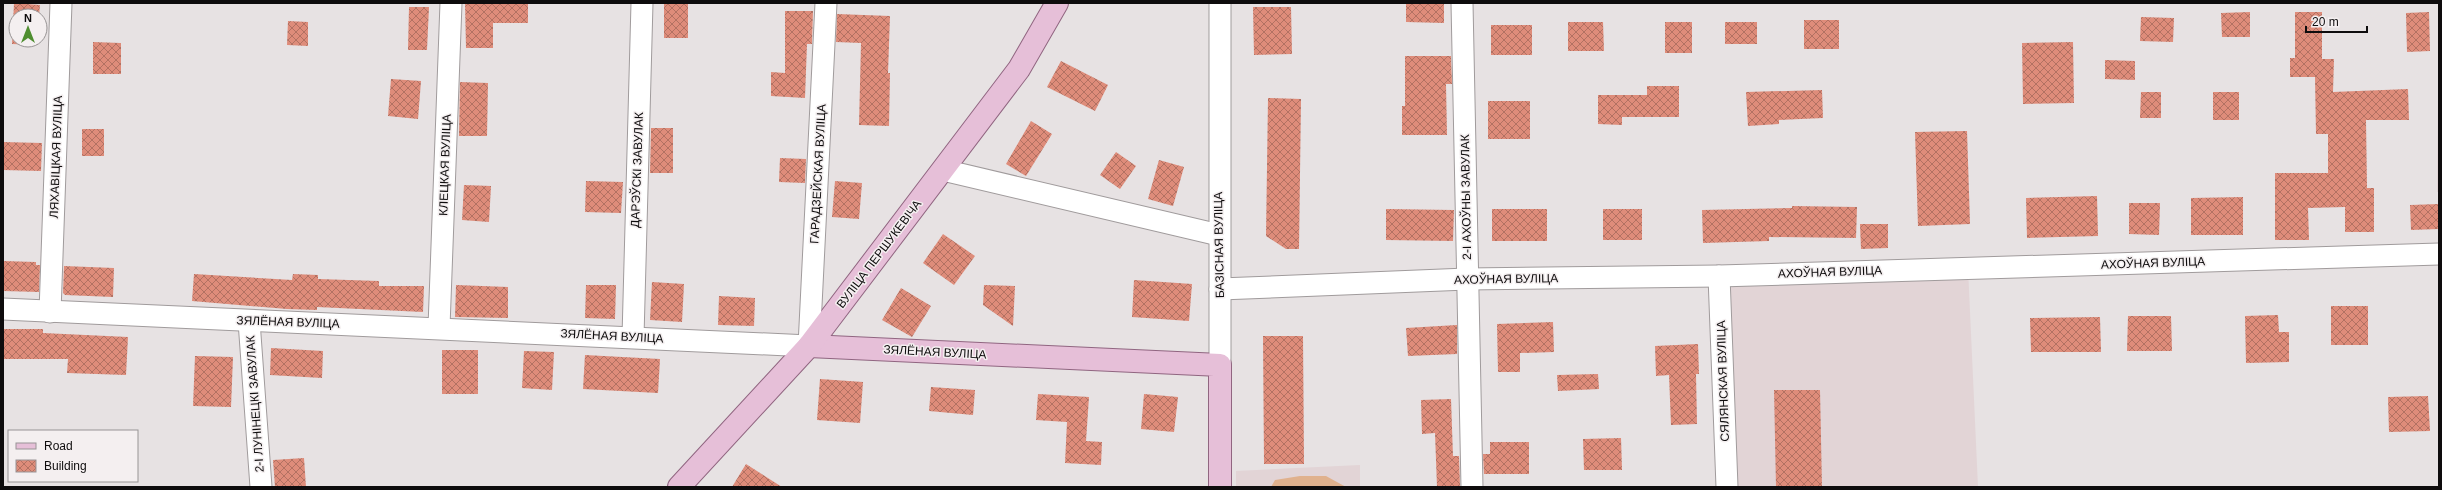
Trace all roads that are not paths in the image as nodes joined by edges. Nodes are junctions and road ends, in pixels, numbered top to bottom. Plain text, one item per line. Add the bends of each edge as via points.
1 (61, 3) edge
2 (451, 3) edge
3 (642, 3) edge
4 (826, 3) edge
5 (1057, 3) edge
6 (1220, 3) edge
7 (1462, 3) edge
8 (943, 170) junction
9 (1219, 235) junction
10 (2439, 254) edge
11 (1719, 276) junction
12 (1467, 279) junction
13 (1220, 289) junction
14 (3, 308) edge
15 (50, 312) junction
16 (250, 321) junction
17 (439, 328) junction
18 (633, 337) junction
19 (809, 346) junction
20 (1220, 365) junction
21 (261, 487) edge
22 (679, 487) edge
23 (1220, 487) edge
24 (1472, 487) edge
25 (1727, 487) edge

1 - 15 street, ЛЯХАВІЦКАЯ ВУЛІЦА
2 - 17 street, КЛЕЦКАЯ ВУЛІЦА
3 - 18 street, ДАРЭЎСКІ ЗАВУЛАК
4 - 19 street, ГАРАДЗЕЙСКАЯ ВУЛІЦА
5 - 8 main road, ВУЛІЦА ПЕРШУКЕВІЧА via 1019,69
6 - 9 street, БАЗІСНАЯ ВУЛІЦА
7 - 12 street, 2-І АХОЎНЫ ЗАВУЛАК
8 - 9 street
8 - 19 main road, ВУЛІЦА ПЕРШУКЕВІЧА
9 - 13 street, БАЗІСНАЯ ВУЛІЦА
10 - 11 street, АХОЎНАЯ ВУЛІЦА
11 - 12 street, АХОЎНАЯ ВУЛІЦА
11 - 25 street, СЯЛЯНСКАЯ ВУЛІЦА
12 - 13 street, АХОЎНАЯ ВУЛІЦА
12 - 24 street, 2-І АХОЎНЫ ЗАВУЛАК
13 - 20 street, БАЗІСНАЯ ВУЛІЦА
14 - 15 street, ЗЯЛЁНАЯ ВУЛІЦА
15 - 16 street, ЗЯЛЁНАЯ ВУЛІЦА
16 - 17 street, ЗЯЛЁНАЯ ВУЛІЦА
16 - 21 street, 2-І ЛУНІНЕЦКІ ЗАВУЛАК
17 - 18 street, ЗЯЛЁНАЯ ВУЛІЦА
18 - 19 street, ЗЯЛЁНАЯ ВУЛІЦА
19 - 20 main road, ЗЯЛЁНАЯ ВУЛІЦА
19 - 22 main road, ВУЛІЦА ПЕРШУКЕВІЧА
20 - 23 main road, БАЗІСНАЯ ВУЛІЦА

